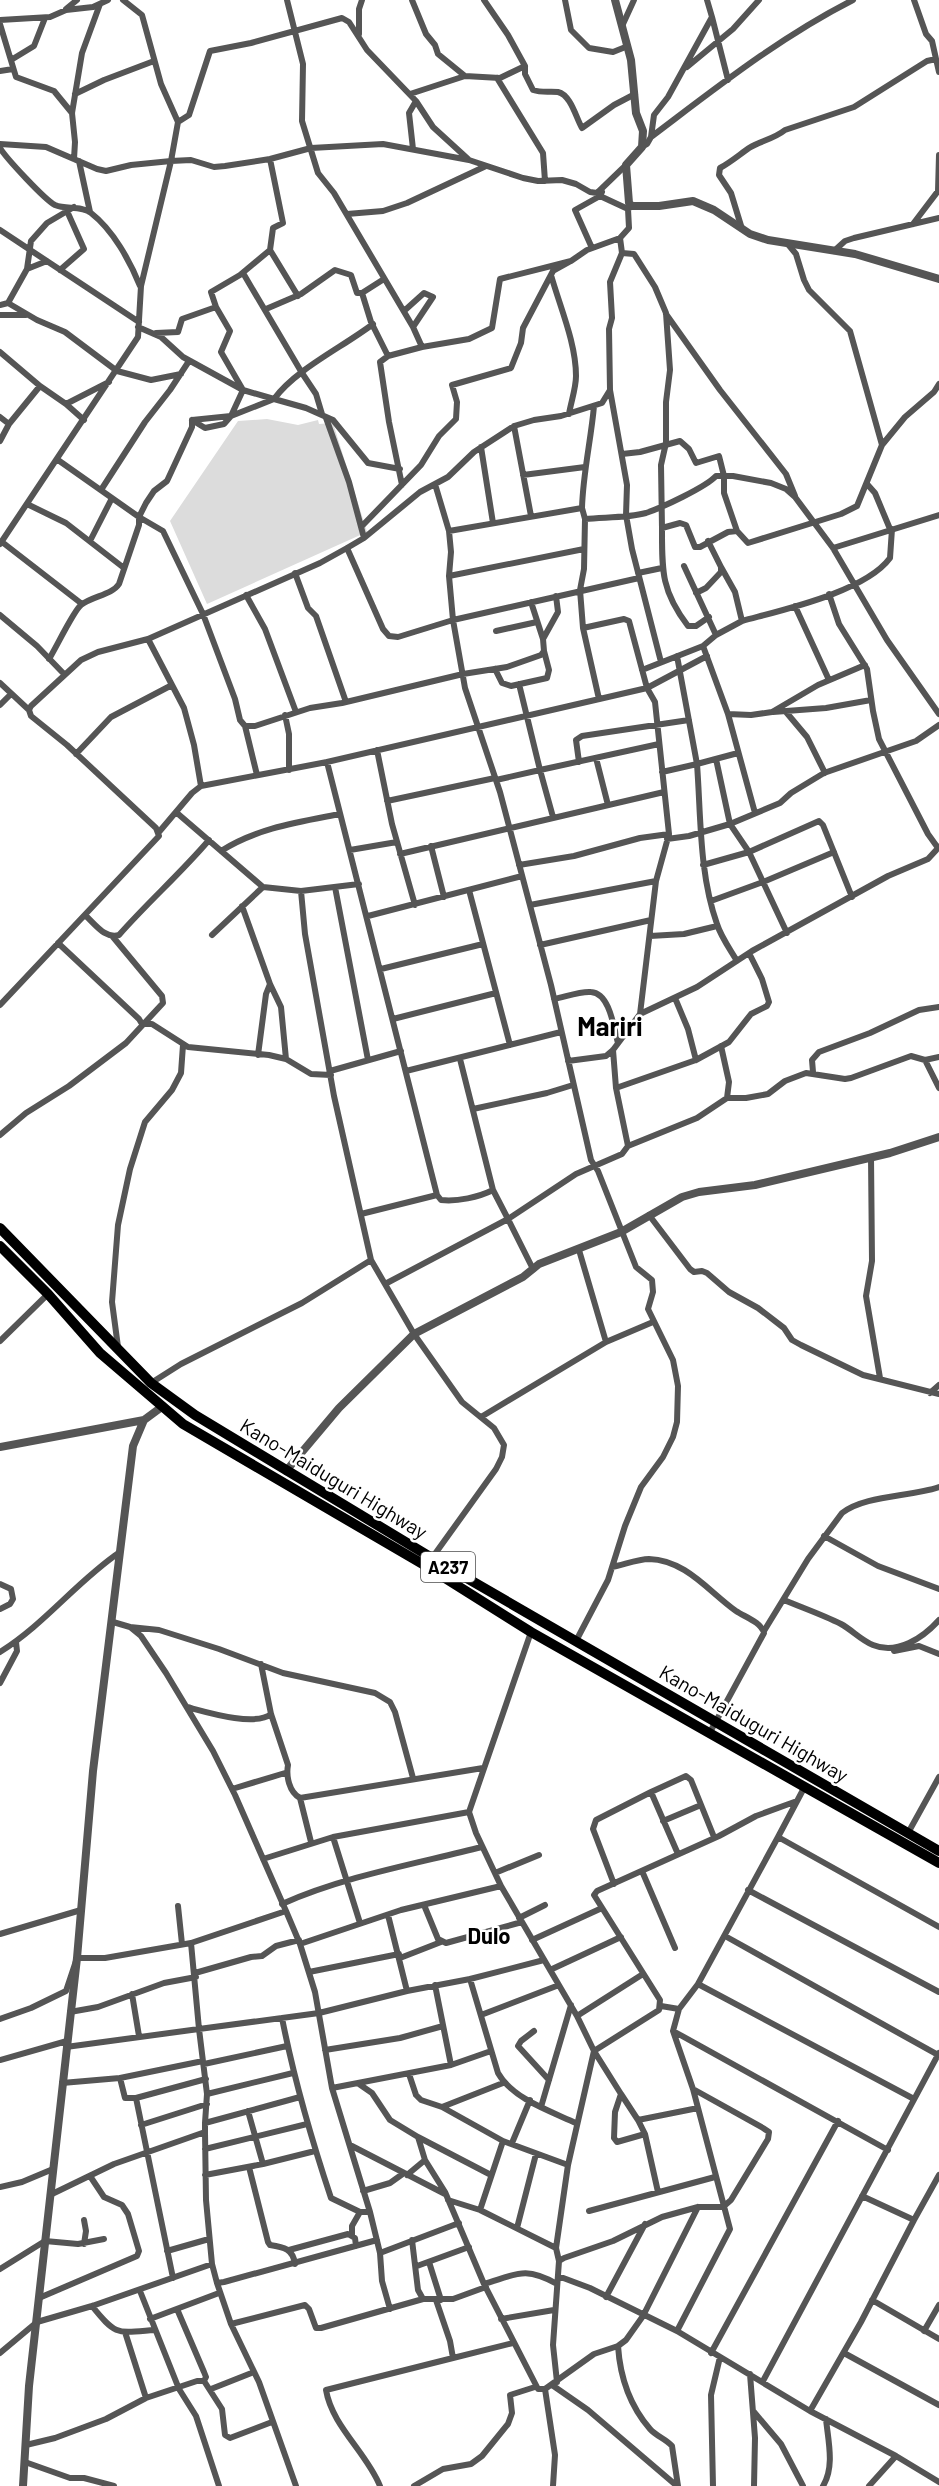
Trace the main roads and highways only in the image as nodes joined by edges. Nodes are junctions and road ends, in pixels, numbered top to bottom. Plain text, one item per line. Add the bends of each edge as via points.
1 (0, 1228) edge
2 (0, 1246) edge
3 (939, 1851) edge
4 (939, 1863) edge

1 - 3 highway, Kano-Maiduguri Highway / A237 via 151,1383 195,1414 432,1558
2 - 4 highway, Kano-Maiduguri Highway / A237 via 100,1353 183,1424 531,1632

